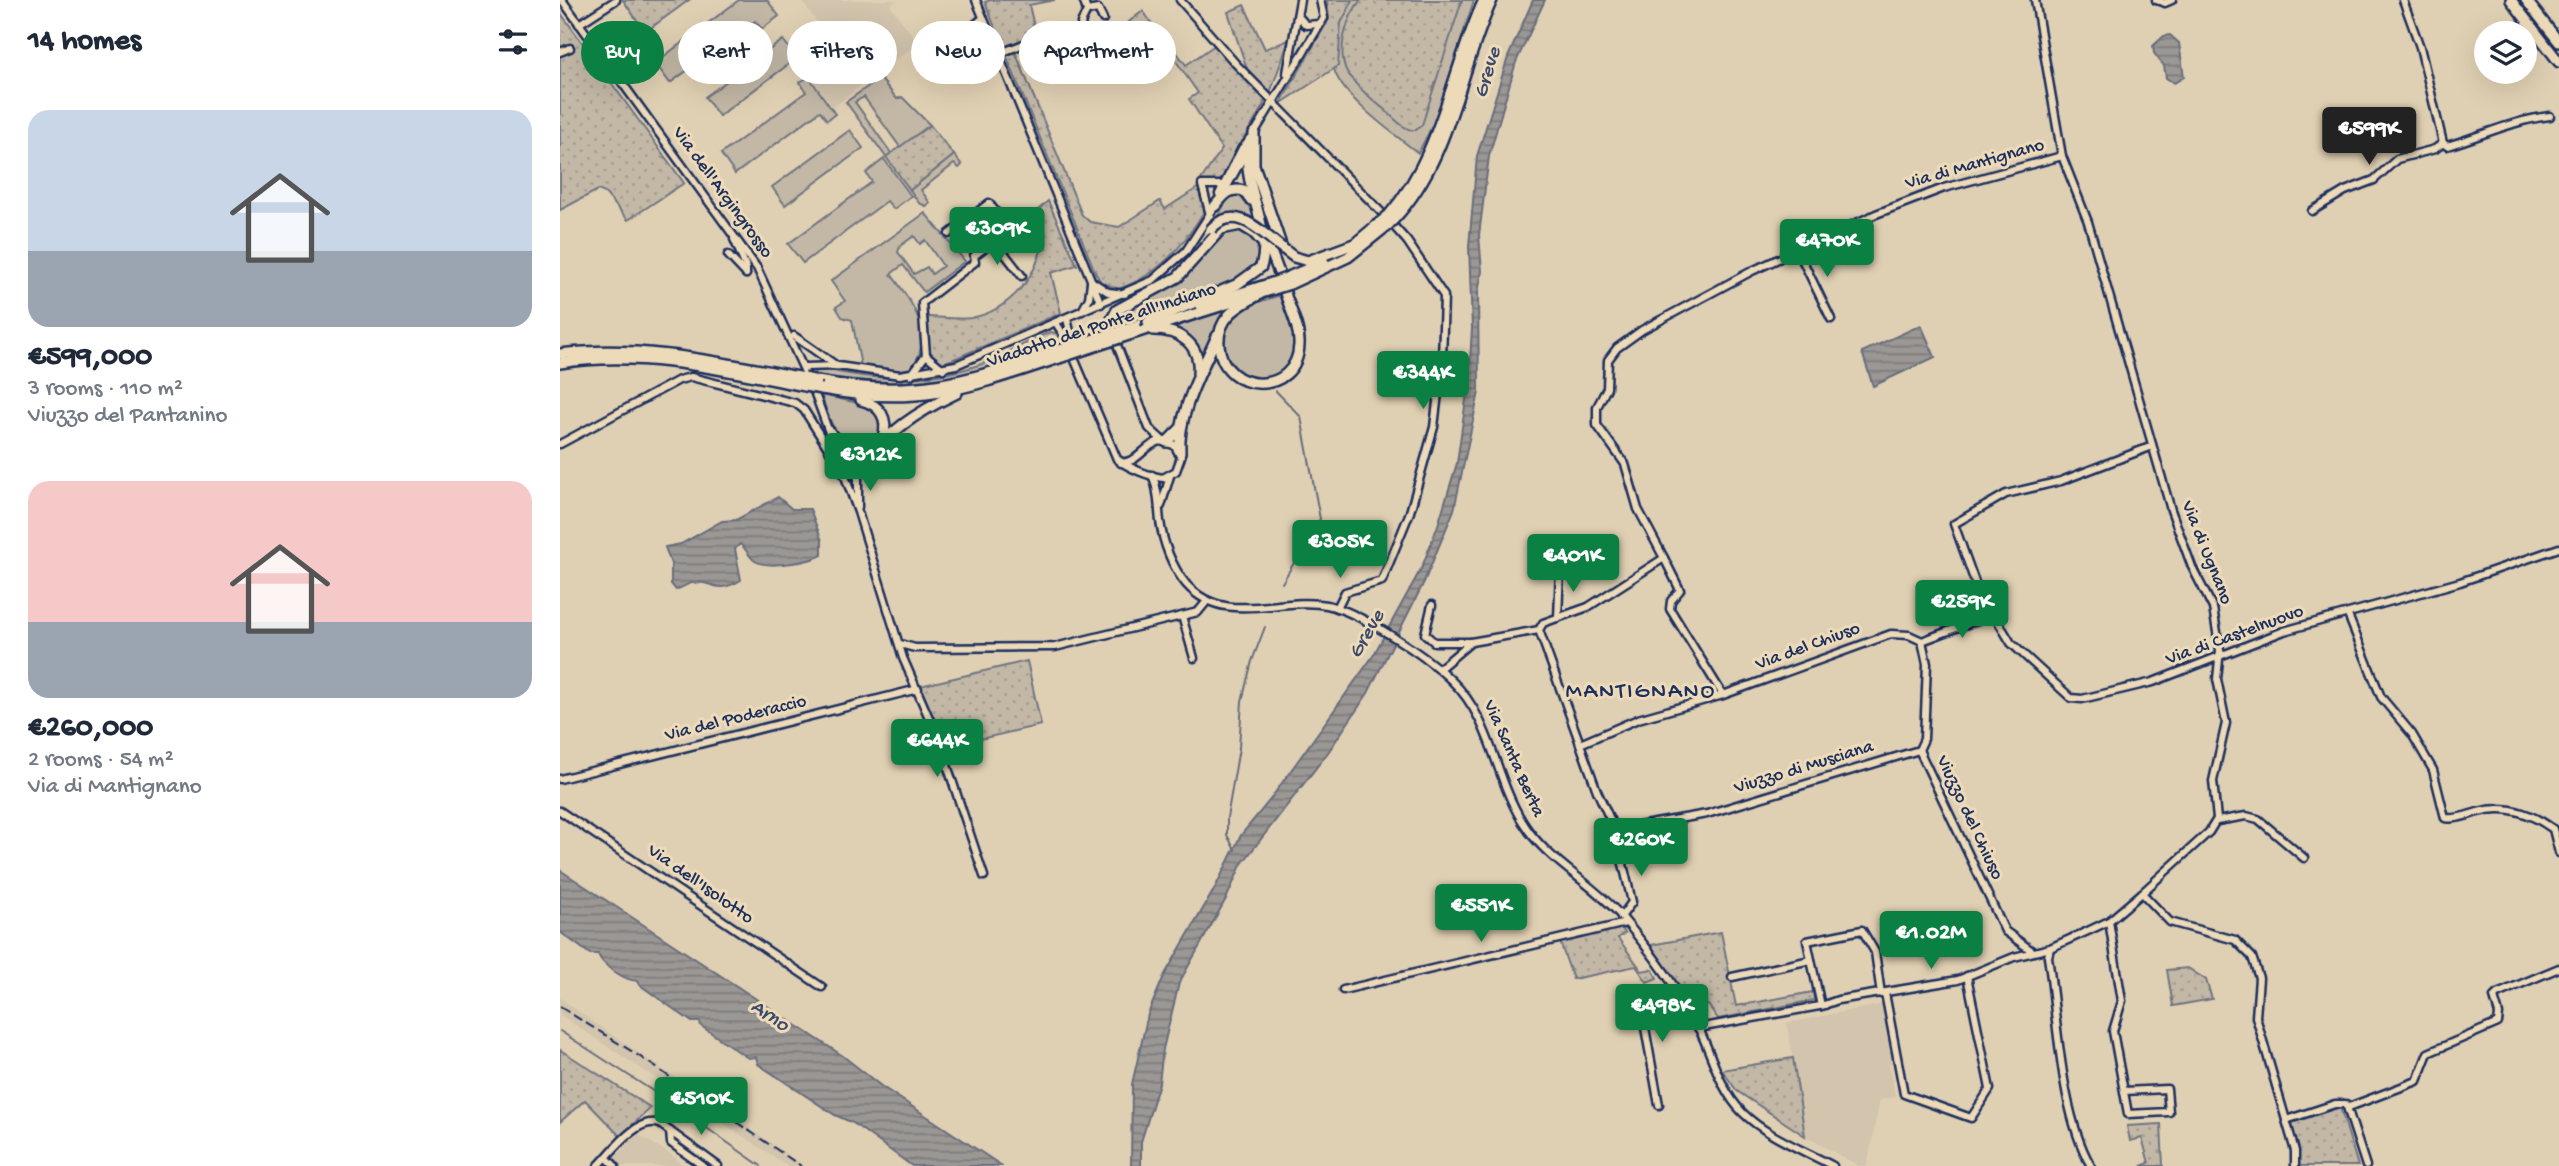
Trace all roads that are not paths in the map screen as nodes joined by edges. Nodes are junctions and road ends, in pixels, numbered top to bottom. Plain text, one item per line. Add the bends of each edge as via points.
1 (562, 0) edge
2 (616, 0) edge
3 (976, 0) edge
4 (1180, 0) edge
5 (1484, 0) edge
6 (1492, 0) edge
7 (2035, 0) edge
8 (2156, 0) edge
9 (2172, 0) edge
10 (2403, 0) edge
11 (2511, 0) edge
12 (2526, 0) edge
13 (1302, 1) edge
14 (1084, 2) dead end
15 (1319, 2) edge
16 (1087, 11) junction
17 (1298, 16) junction
18 (983, 18) junction
19 (1103, 19) dead end
20 (979, 21) edge
21 (984, 21) edge
22 (1082, 21) edge
23 (1321, 22) junction
24 (579, 24) junction
25 (2559, 42) edge
26 (570, 48) dead end
27 (560, 52) edge
28 (2559, 62) edge
29 (1005, 71) edge
30 (1284, 82) junction
31 (1273, 102) junction
32 (2550, 116) dead end
33 (1252, 137) junction
34 (2443, 144) junction
35 (2062, 156) junction
36 (1222, 185) junction
37 (1215, 206) junction
38 (1255, 206) junction
39 (2312, 211) dead end
40 (1210, 215) junction
41 (1387, 219) junction
42 (1262, 228) junction
43 (949, 234) dead end
44 (734, 237) junction
45 (994, 240) junction
46 (1262, 242) junction
47 (1354, 244) junction
48 (1282, 248) junction
49 (1798, 251) junction
50 (728, 255) dead end
51 (1022, 276) dead end
52 (1091, 280) junction
53 (1285, 282) junction
54 (1273, 286) junction
55 (1162, 287) junction
56 (1260, 293) junction
57 (1127, 294) junction
58 (1101, 304) junction
59 (1081, 312) junction
60 (1067, 318) junction
61 (1831, 319) dead end
62 (1056, 323) junction
63 (1142, 328) junction
64 (788, 330) junction
65 (1112, 330) joint
66 (1218, 335) junction
67 (1073, 341) junction
68 (1117, 345) dead end
69 (560, 354) edge
70 (1058, 354) junction
71 (926, 355) junction
72 (801, 357) junction
73 (1076, 358) dead end
74 (826, 360) junction
75 (560, 363) edge
76 (838, 366) junction
77 (805, 367) junction
78 (943, 369) junction
79 (911, 375) junction
80 (804, 382) junction
81 (1196, 383) junction
82 (819, 385) junction
83 (975, 385) junction
84 (826, 422) junction
85 (1149, 428) junction
86 (1181, 428) junction
87 (881, 440) junction
88 (1166, 441) junction
89 (560, 444) edge
90 (2150, 447) junction
91 (1146, 451) junction
92 (1180, 453) junction
93 (851, 454) junction
94 (836, 458) junction
95 (1121, 463) junction
96 (859, 470) junction
97 (841, 472) junction
98 (1151, 475) junction
99 (1170, 476) junction
100 (1160, 511) junction
101 (858, 512) junction
102 (2559, 548) edge
103 (1664, 558) junction
104 (1560, 568) dead end
105 (1207, 601) junction
106 (1432, 605) dead end
107 (1337, 608) junction
108 (1991, 615) junction
109 (2348, 615) junction
110 (1182, 616) junction
111 (1558, 618) junction
112 (1539, 630) junction
113 (1922, 641) junction
114 (1471, 642) junction
115 (900, 644) junction
116 (2220, 657) junction
117 (1194, 658) dead end
118 (1439, 669) junction
119 (918, 689) junction
120 (1723, 695) junction
121 (1580, 744) junction
122 (1919, 750) junction
123 (560, 779) edge
124 (560, 810) edge
125 (2217, 821) junction
126 (1615, 830) junction
127 (2559, 853) edge
128 (2304, 858) dead end
129 (984, 876) dead end
130 (2143, 893) junction
131 (1621, 917) junction
132 (2109, 920) junction
133 (1626, 923) junction
134 (2050, 948) junction
135 (2032, 951) junction
136 (1811, 960) junction
137 (2559, 968) edge
138 (1967, 976) junction
139 (1732, 977) dead end
140 (821, 987) dead end
141 (1638, 989) dead end
142 (1343, 990) dead end
143 (1883, 993) junction
144 (1821, 1006) junction
145 (1698, 1028) junction
146 (2124, 1091) junction
147 (1659, 1105) dead end
148 (2349, 1107) junction
149 (2286, 1120) junction
150 (668, 1130) junction
151 (607, 1158) junction
152 (598, 1166) edge
153 (615, 1166) edge
154 (703, 1166) edge
155 (718, 1166) edge
156 (1833, 1166) edge
157 (2091, 1166) edge
158 (2295, 1166) edge
159 (2366, 1166) edge

1 - 24 street, Via dell'Argingrosso
2 - 24 street
3 - 18 street
4 - 31 street
5 - 41 highway, Viadotto del Ponte all'Indiano via 1434,145
6 - 41 highway, Viadotto del Ponte all'Indiano via 1433,165 1412,198
7 - 35 street, Via di Ugnano
8 - 9 street
10 - 34 street via 2420,47
11 - 28 highway
12 - 25 highway
13 - 17 street
14 - 16 street
15 - 23 street via 1324,15
16 - 19 street via 1098,9
16 - 22 street
17 - 23 street via 1306,25
17 - 30 street
18 - 20 street
18 - 21 street
23 - 30 street
24 - 44 street, Via dell'Argingrosso
26 - 27 street
29 - 52 street
30 - 31 street
31 - 33 street
31 - 41 street
32 - 34 street
33 - 36 street
33 - 37 street
33 - 38 highway via 1246,163
33 - 48 highway via 1254,165
34 - 39 street via 2397,159 2374,180
35 - 49 street, Via di Mantignano via 1921,196
35 - 90 street, Via di Ugnano via 2088,222
36 - 37 street
36 - 40 street via 1202,185
37 - 38 highway via 1225,193 1236,190 1246,193
37 - 40 street
38 - 42 highway
40 - 57 street via 1175,263
41 - 47 highway, Viadotto del Ponte all'Indiano
41 - 53 highway, Viadotto del Ponte all'Indiano via 1348,257
41 - 107 street via 1444,296 1441,381 1428,452 1386,574 1377,584 1345,592
42 - 46 highway
42 - 53 highway
43 - 45 street via 989,203 1009,229
44 - 50 street via 746,274
44 - 64 street, Via dell'Argingrosso via 763,277
45 - 51 street
45 - 71 street via 974,256 975,262 922,303
46 - 55 highway via 1241,225 1221,229 1184,272
46 - 63 highway via 1262,265 1251,277
47 - 48 highway via 1308,261
47 - 53 highway, Viadotto del Ponte all'Indiano
48 - 55 highway, bridge via 1251,223 1240,218 1222,220
49 - 61 street
49 - 103 street, Via di Mantignano via 1642,330 1616,348 1608,360 1607,388 1597,407 1597,425 1625,464 1639,509
52 - 57 street via 1108,292
52 - 58 street
52 - 59 street
53 - 54 highway, Viadotto del Ponte all'Indiano, bridge
53 - 66 highway via 1299,347 1294,364 1280,379 1256,384 1236,377 1222,362
54 - 56 highway, Viadotto del Ponte all'Indiano
54 - 63 highway, Viadotto del Ponte all'Indiano
55 - 65 highway via 1117,310
56 - 63 highway, Viadotto del Ponte all'Indiano
56 - 66 highway via 1230,313
57 - 58 street
58 - 59 street
59 - 60 street
60 - 62 street
60 - 67 street
62 - 67 street
62 - 78 street
63 - 70 highway, Viadotto del Ponte all'Indiano, bridge
63 - 81 highway via 1169,331 1190,342 1199,363
64 - 72 street, Via dell'Argingrosso
64 - 74 street
65 - 67 street via 1090,331
66 - 81 highway
68 - 85 street
69 - 80 highway, Viadotto del Ponte all'Indiano via 633,350 690,356
70 - 82 highway, Viadotto del Ponte all'Indiano via 930,388 874,390
70 - 83 highway, Viadotto del Ponte all'Indiano
71 - 78 street
71 - 79 street
72 - 74 street
72 - 77 street, Via dell'Argingrosso
73 - 95 street via 1109,446
74 - 76 street
75 - 80 highway, Viadotto del Ponte all'Indiano via 610,358 665,360
76 - 77 street
76 - 79 street
77 - 84 street, Via dell'Argingrosso
78 - 79 street
80 - 82 highway, Viadotto del Ponte all'Indiano, bridge
81 - 86 highway
82 - 83 highway, Viadotto del Ponte all'Indiano via 897,398
82 - 87 highway via 876,405 884,417
83 - 87 highway via 922,410
84 - 93 street, Via dell'Argingrosso
84 - 94 street, Via dell'Argingrosso
85 - 88 street
85 - 91 street
86 - 88 highway
86 - 92 highway
87 - 93 highway
87 - 96 highway
88 - 91 street
88 - 92 street
89 - 94 street via 691,377 796,403
90 - 108 street via 2061,481 2006,494 1954,524
90 - 116 street, Via di Ugnano via 2189,558 2211,604
91 - 95 street via 1135,461
91 - 98 street via 1144,464
92 - 99 street via 1179,468
93 - 94 street
93 - 96 street, Via dell'Argingrosso via 859,459
94 - 97 street, Via dell'Argingrosso
95 - 98 street
96 - 97 street via 852,476
96 - 101 street, Via dell'Argingrosso
97 - 101 street, Via dell'Argingrosso
98 - 99 street
98 - 100 street
99 - 100 street
100 - 105 street via 1175,567
101 - 115 street, Via dell'Argingrosso
102 - 109 street, Via di Castelnuovo
103 - 111 street via 1594,603
103 - 120 street, Via di Mantignano via 1680,590 1670,609
104 - 111 street
105 - 107 street, Via Santa Berta via 1241,608 1311,604
105 - 110 street via 1202,610
106 - 114 street via 1426,634 1429,640
107 - 118 street, Via Santa Berta
108 - 113 street
108 - 116 street, Via di Castelnuovo via 2024,657 2071,698 2153,682
109 - 116 street, Via di Castelnuovo via 2284,631
109 - 127 street via 2381,697 2412,734 2433,770 2445,818 2498,807 2510,809 2553,829
110 - 115 street via 1055,647 915,648
110 - 117 street
111 - 112 street via 1543,623
112 - 114 street
112 - 121 street
113 - 120 street, Via del Chiuso via 1891,634
113 - 122 street, Viuzzo del Chiuso via 1927,664 1924,739
114 - 118 street
115 - 119 street, Via dell'Argingrosso
116 - 125 street, Via di Ugnano via 2216,672 2226,723 2213,781
118 - 131 street, Via Santa Berta via 1474,707 1510,798 1529,832
119 - 123 street, Via del Poderaccio
119 - 129 street, Via dell'Argingrosso
120 - 121 street, Via del Chiuso via 1638,719
121 - 126 street
122 - 126 street, Viuzzo di Musciana via 1697,817
122 - 135 street, Viuzzo del Chiuso via 2004,931
124 - 140 street, Via dell'Isolotto
125 - 128 street via 2246,816 2258,819
125 - 130 street
126 - 131 street via 1632,900
130 - 132 street
130 - 149 street via 2170,922 2235,940 2252,957 2259,975 2256,1017
131 - 133 street
132 - 134 street
132 - 146 street via 2122,993 2113,1031
133 - 142 street
133 - 145 street
134 - 135 street
134 - 157 street via 2074,1132
135 - 138 street
136 - 139 street
136 - 143 street via 1807,941 1862,930 1875,952
136 - 144 street
137 - 148 street via 2497,994 2498,1023 2428,1054 2417,1081
138 - 143 street
138 - 143 street via 1990,1089 1971,1118 1904,1094
141 - 147 street
143 - 144 street
144 - 145 street
145 - 156 street via 1724,1089 1745,1115
146 - 146 street via 2128,1114 2169,1112 2167,1089
148 - 149 street via 2335,1104
148 - 159 street
149 - 158 street
150 - 151 street via 656,1122 644,1123
150 - 154 street via 671,1143
150 - 155 street
151 - 152 street
151 - 153 street

